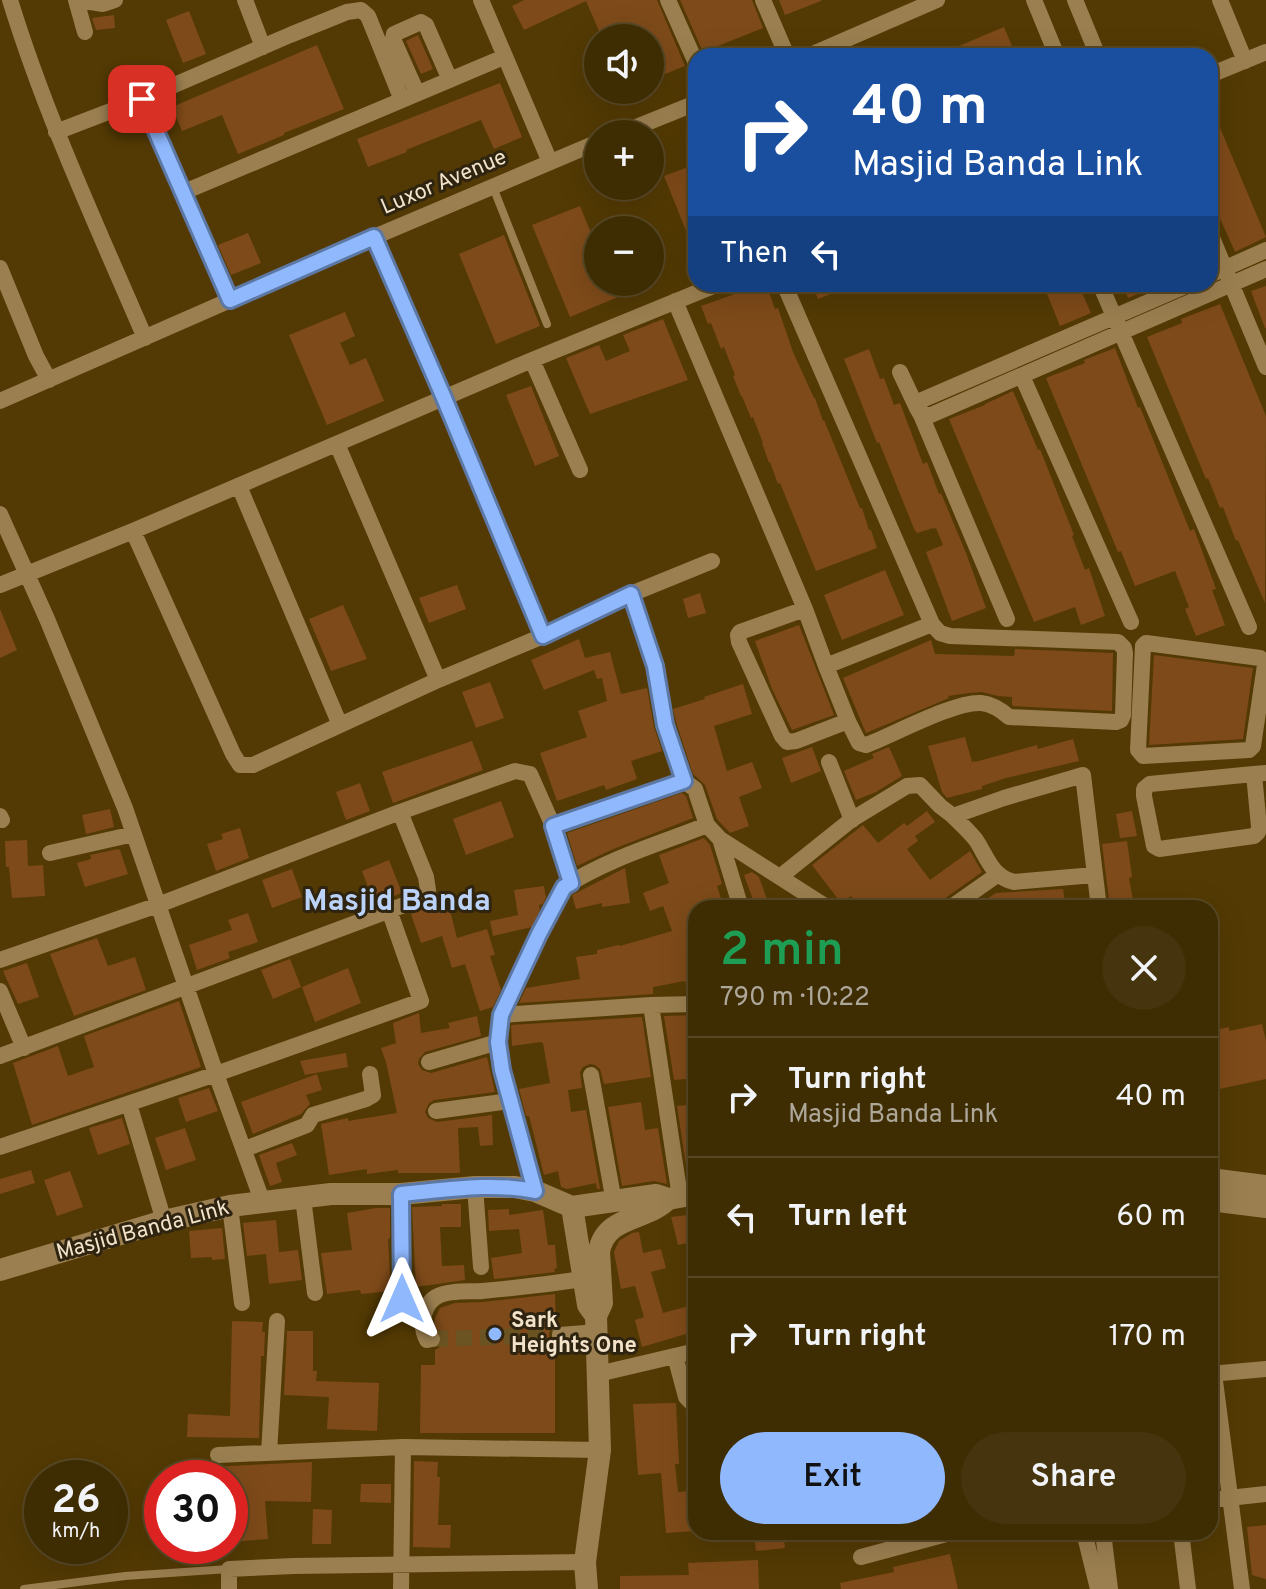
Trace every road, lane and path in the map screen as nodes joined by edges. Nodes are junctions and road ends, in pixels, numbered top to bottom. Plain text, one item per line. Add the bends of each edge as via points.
1 (11, 0) edge
2 (77, 0) edge
3 (115, 0) edge
4 (245, 0) edge
5 (481, 0) edge
6 (668, 0) edge
7 (763, 0) edge
8 (937, 0) edge
9 (1034, 0) edge
10 (1075, 0) edge
11 (1220, 0) edge
12 (359, 5) edge
13 (85, 32) dead end
14 (263, 47) junction
15 (689, 48) edge
16 (784, 48) edge
17 (826, 48) edge
18 (1054, 48) edge
19 (1095, 48) edge
20 (1266, 52) edge
21 (504, 57) junction
22 (1245, 61) junction
23 (1218, 72) edge
24 (448, 76) junction
25 (411, 93) junction
26 (142, 99) junction
27 (688, 106) edge
28 (654, 120) edge
29 (56, 132) junction
30 (584, 148) edge
31 (550, 162) junction
32 (492, 187) junction
33 (184, 192) junction
34 (374, 237) junction
35 (1266, 250) edge
36 (1266, 269) edge
37 (1, 273) edge
38 (1222, 276) edge
39 (698, 292) edge
40 (787, 292) edge
41 (1103, 292) edge
42 (1175, 292) edge
43 (1187, 292) edge
44 (230, 300) junction
45 (675, 301) junction
46 (547, 324) dead end
47 (1117, 324) junction
48 (145, 338) junction
49 (532, 360) junction
50 (1266, 367) edge
51 (900, 372) dead end
52 (1022, 376) junction
53 (49, 380) junction
54 (444, 398) junction
55 (0, 401) edge
56 (919, 411) junction
57 (337, 444) junction
58 (580, 470) dead end
59 (239, 486) junction
60 (0, 514) edge
61 (133, 531) junction
62 (712, 561) dead end
63 (26, 573) junction
64 (0, 585) edge
65 (631, 594) junction
66 (805, 609) junction
67 (1007, 619) dead end
68 (1131, 622) dead end
69 (932, 624) junction
70 (1249, 627) dead end
71 (543, 636) junction
72 (1265, 665) edge
73 (826, 666) junction
74 (438, 680) junction
75 (848, 721) junction
76 (340, 725) junction
77 (829, 762) dead end
78 (1260, 774) edge
79 (684, 781) junction
80 (400, 812) junction
81 (953, 816) junction
82 (852, 820) junction
83 (707, 825) junction
84 (553, 826) junction
85 (134, 834) junction
86 (720, 839) junction
87 (50, 853) dead end
88 (997, 875) junction
89 (1094, 875) junction
90 (781, 876) junction
91 (571, 883) junction
92 (739, 900) edge
93 (816, 900) edge
94 (961, 900) edge
95 (1098, 900) edge
96 (158, 905) junction
97 (389, 910) junction
98 (0, 960) edge
99 (187, 986) junction
100 (0, 991) edge
101 (688, 1004) edge
102 (651, 1005) junction
103 (501, 1015) junction
104 (498, 1042) junction
105 (24, 1048) junction
106 (0, 1056) edge
107 (429, 1062) dead end
108 (216, 1074) junction
109 (370, 1074) dead end
110 (591, 1075) dead end
111 (510, 1101) junction
112 (129, 1104) junction
113 (436, 1111) dead end
114 (0, 1147) edge
115 (245, 1149) junction
116 (1218, 1180) edge
117 (1266, 1186) edge
118 (475, 1187) junction
119 (535, 1191) junction
120 (401, 1194) junction
121 (681, 1197) edge
122 (303, 1198) junction
123 (1218, 1201) edge
124 (614, 1202) junction
125 (263, 1203) junction
126 (230, 1206) junction
127 (572, 1207) junction
128 (1266, 1207) edge
129 (164, 1221) junction
130 (481, 1267) dead end
131 (0, 1270) edge
132 (315, 1293) dead end
133 (402, 1299) dead end
134 (242, 1303) dead end
135 (593, 1303) junction
136 (277, 1321) dead end
137 (560, 1335) tunnel mouth
138 (432, 1339) dead end
139 (688, 1353) edge
140 (675, 1356) junction
141 (1266, 1369) edge
142 (1218, 1373) edge
143 (598, 1374) junction
144 (688, 1399) edge
145 (1218, 1417) edge
146 (403, 1447) junction
147 (600, 1450) junction
148 (269, 1453) junction
149 (218, 1455) dead end
150 (1266, 1494) edge
151 (1229, 1498) junction
152 (1218, 1499) edge
153 (924, 1540) edge
154 (1086, 1540) edge
155 (1104, 1540) edge
156 (1182, 1540) edge
157 (861, 1557) dead end
158 (585, 1562) junction
159 (401, 1565) junction
160 (229, 1569) junction
161 (24, 1589) edge
162 (229, 1589) edge
163 (401, 1589) edge
164 (587, 1589) edge
165 (1098, 1589) edge
166 (1110, 1589) edge
167 (1188, 1589) edge
168 (1242, 1589) edge

1 - 29 street
2 - 3 street
2 - 13 street
4 - 14 street
5 - 21 street
6 - 15 street
7 - 16 street
8 - 17 street
9 - 18 street
10 - 19 street
11 - 22 street
12 - 14 street
12 - 25 street
14 - 26 street
20 - 22 street
21 - 24 street
21 - 31 street
22 - 23 street
24 - 25 street
24 - 25 street via 426,25 421,22 394,34
25 - 33 street
26 - 29 street
26 - 33 street
27 - 28 street
29 - 48 street
30 - 31 street, Luxor Avenue
31 - 32 street, Luxor Avenue
32 - 34 street, Luxor Avenue
32 - 46 lane
33 - 44 street
34 - 44 street, Luxor Avenue
34 - 54 street
35 - 38 street
36 - 38 street
37 - 53 street
38 - 50 street
39 - 45 street
40 - 69 street
41 - 47 street
42 - 47 street
43 - 47 street
44 - 48 street, Luxor Avenue
45 - 49 street
45 - 66 street
47 - 52 street
47 - 56 street via 922,400
47 - 70 street
48 - 53 street, Luxor Avenue
49 - 54 street
49 - 58 street
51 - 56 street
52 - 56 street via 931,415
52 - 68 street
53 - 55 street, Luxor Avenue
54 - 57 street
54 - 71 street
56 - 67 street
57 - 59 street
57 - 74 street
59 - 61 street
59 - 76 street
60 - 63 street
61 - 63 street
61 - 76 street via 240,765 253,765
62 - 65 street
63 - 64 street
63 - 85 street
65 - 71 street
65 - 79 street
66 - 73 street
66 - 75 street via 740,632 739,642 787,742
69 - 73 street
69 - 75 street via 950,636 1118,642 1125,653 1121,720 1009,717 981,703 957,707 866,745 859,743
71 - 74 street
72 - 72 street via 1260,658 1146,643 1139,753 1249,750
73 - 75 street
74 - 76 street
77 - 82 street
78 - 78 street via 1259,827 1254,836 1154,846 1144,796 1150,784
79 - 83 street via 695,789
79 - 84 street
80 - 84 street via 515,771 530,774
80 - 96 street
80 - 97 street via 428,890 420,899
81 - 82 street via 920,785 907,786
81 - 88 street
81 - 89 street via 1083,775
82 - 90 street
83 - 86 street
83 - 91 street via 593,869
84 - 91 street
85 - 87 street
85 - 96 street
86 - 90 street
86 - 92 street
88 - 89 street via 1014,882
88 - 94 street
89 - 95 street
90 - 93 street
91 - 103 street via 539,934
96 - 98 street
96 - 99 street
97 - 99 street
97 - 108 street via 421,1001
99 - 105 street
99 - 108 street
100 - 105 street
101 - 102 street
102 - 103 street
102 - 121 street
103 - 104 street
104 - 107 street
104 - 111 street
105 - 106 street
108 - 112 street
108 - 115 street
109 - 115 street via 373,1095 313,1115 307,1125
110 - 124 street
111 - 113 street
111 - 119 street
112 - 114 street
112 - 129 street
115 - 125 street
116 - 117 main road
118 - 119 main road, Masjid Banda Link
118 - 120 main road, Masjid Banda Link
118 - 130 street
119 - 127 main road, Masjid Banda Link
120 - 122 main road, Masjid Banda Link
120 - 133 street
121 - 124 main road
121 - 135 main road via 613,1227 599,1252
122 - 125 main road, Masjid Banda Link
122 - 132 street
123 - 128 main road
124 - 127 main road
125 - 126 main road, Masjid Banda Link
126 - 129 main road, Masjid Banda Link
126 - 134 street
127 - 135 main road
129 - 131 main road, Masjid Banda Link
135 - 137 street
135 - 138 street via 481,1291 441,1294 424,1312 424,1335
135 - 143 main road
136 - 148 street
139 - 140 street
140 - 143 street
140 - 144 street
141 - 142 street
143 - 147 main road
145 - 151 street
146 - 147 street
146 - 148 street
146 - 159 street
147 - 158 main road
148 - 149 street
150 - 151 street
151 - 152 street
151 - 168 street
153 - 157 street
154 - 165 street
155 - 166 street
156 - 167 street
158 - 159 street
158 - 164 main road
159 - 160 street
159 - 163 street
160 - 161 lane
160 - 162 street

